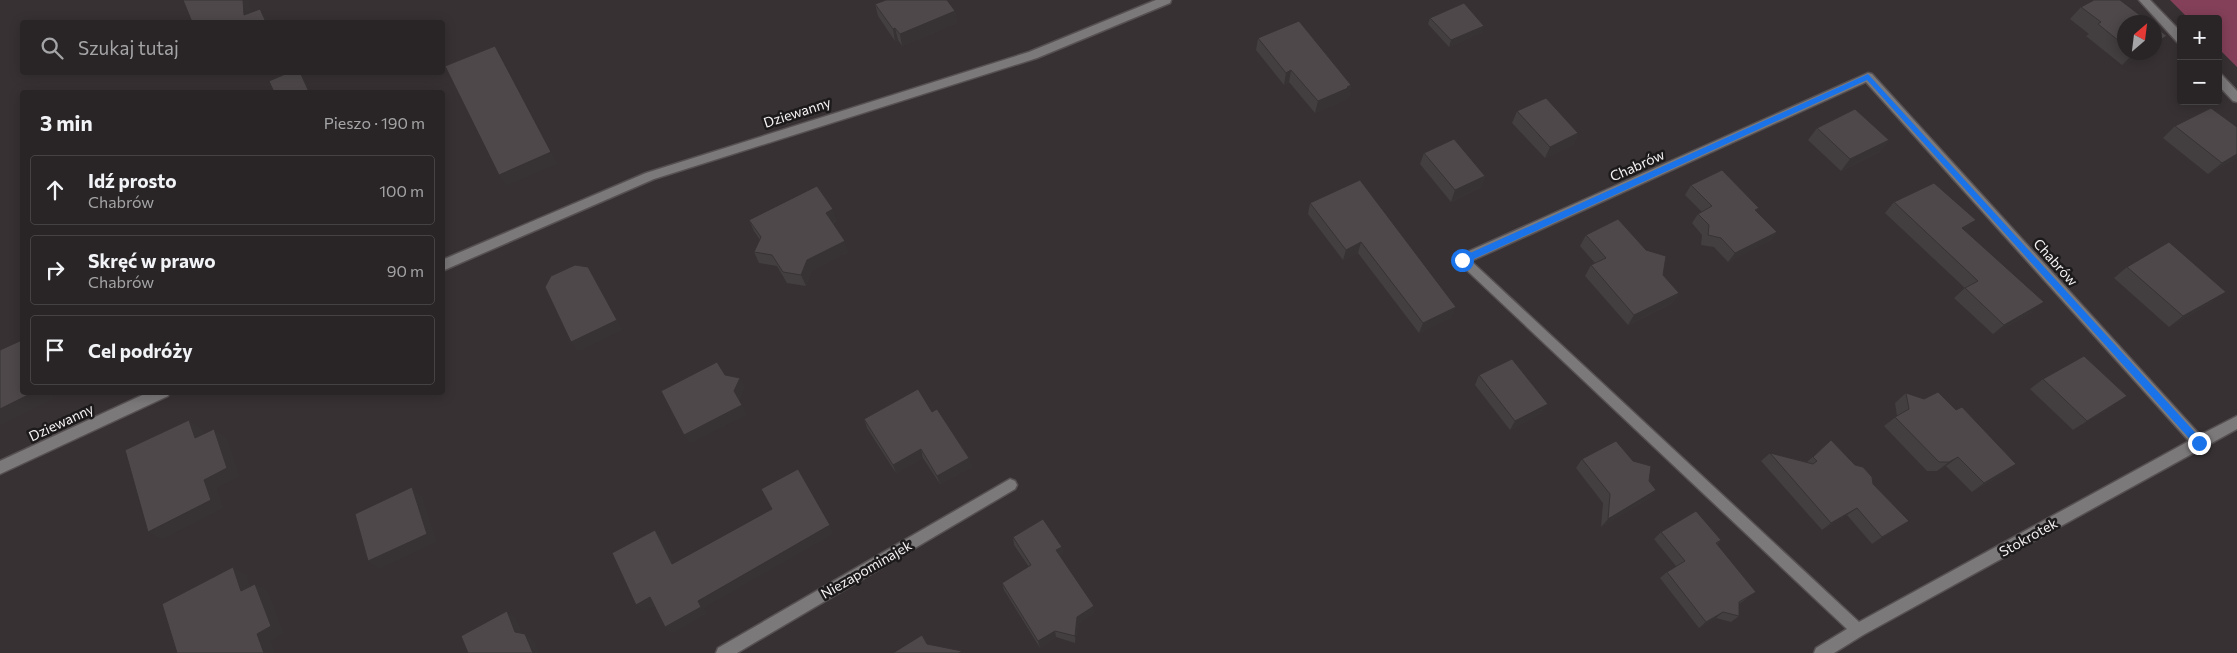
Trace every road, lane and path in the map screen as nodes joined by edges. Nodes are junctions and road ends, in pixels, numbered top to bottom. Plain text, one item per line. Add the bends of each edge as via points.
1 (1166, 0) edge
2 (2144, 0) edge
3 (2177, 34) edge
4 (2222, 82) edge
5 (2237, 98) edge
6 (445, 265) edge
7 (157, 395) edge
8 (2237, 422) edge
9 (2199, 443) junction
10 (0, 468) edge
11 (1010, 485) dead end
12 (1858, 630) junction
13 (723, 653) edge
14 (1821, 653) edge

1 - 6 street, Dziewanny via 1033,55 650,176
2 - 3 street
4 - 5 street
7 - 10 street, Dziewanny
8 - 9 street, Stokrotek
9 - 12 street, Stokrotek
9 - 12 street, Chabrów via 1868,77 1462,260
11 - 13 street, Niezapominajek
12 - 14 street, Stokrotek

